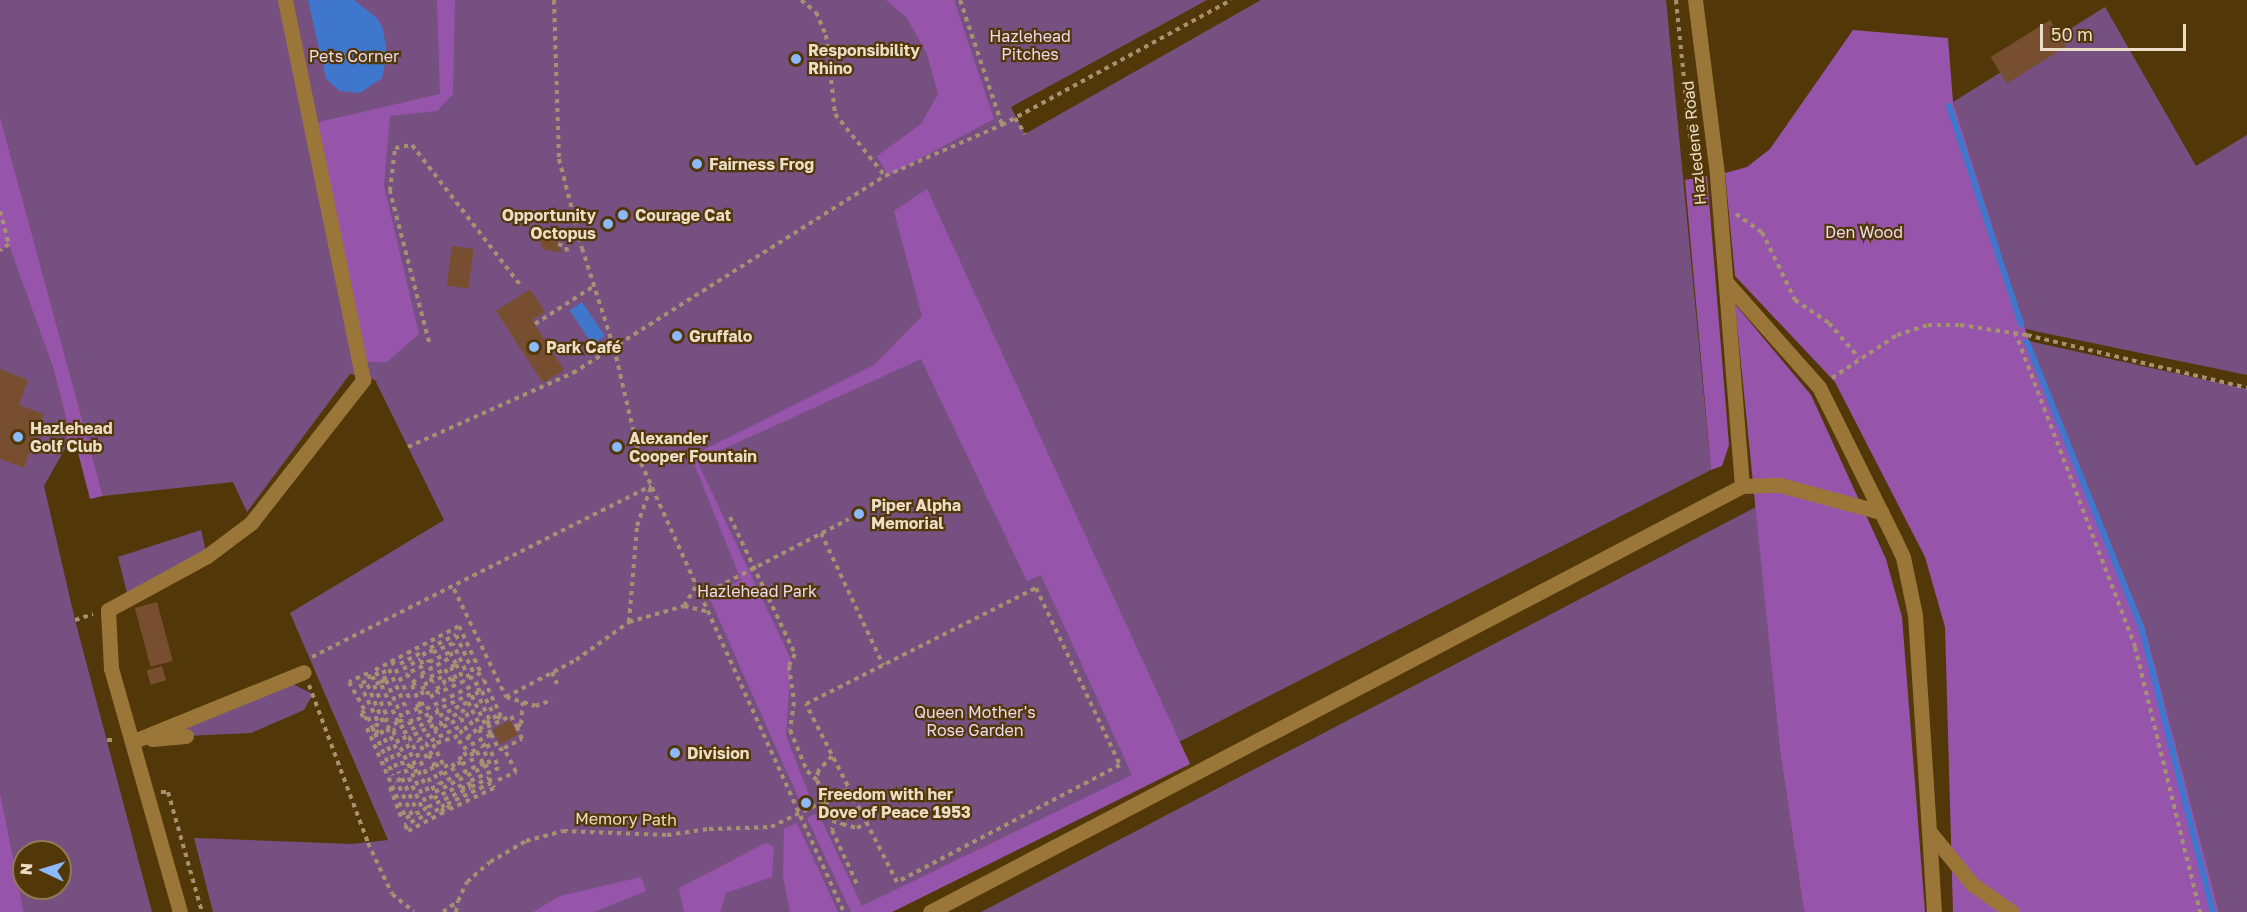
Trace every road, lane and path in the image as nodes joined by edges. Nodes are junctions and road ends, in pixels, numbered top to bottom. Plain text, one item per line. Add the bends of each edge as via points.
1 (285, 0) edge
2 (554, 0) edge
3 (801, 0) edge
4 (960, 0) edge
5 (1231, 0) edge
6 (1695, 0) edge
7 (1015, 118) junction
8 (1002, 125) junction
9 (1025, 134) dead end
10 (885, 176) junction
11 (1719, 202) junction
12 (0, 212) edge
13 (558, 244) dead end
14 (0, 251) edge
15 (569, 256) dead end
16 (1725, 282) junction
17 (594, 285) junction
18 (521, 286) dead end
19 (535, 324) dead end
20 (2015, 332) junction
21 (429, 342) dead end
22 (614, 348) junction
23 (1859, 358) junction
24 (1819, 387) junction
25 (2247, 388) edge
26 (408, 447) dead end
27 (651, 486) junction
28 (1742, 486) junction
29 (1881, 512) junction
30 (730, 517) dead end
31 (849, 519) dead end
32 (822, 533) junction
33 (753, 568) junction
34 (697, 584) junction
35 (454, 589) junction
36 (702, 595) junction
37 (684, 606) junction
38 (709, 612) junction
39 (629, 622) junction
40 (418, 654) junction
41 (452, 657) junction
42 (421, 660) junction
43 (392, 661) junction
44 (400, 664) dead end
45 (456, 664) junction
46 (882, 665) junction
47 (403, 669) dead end
48 (304, 672) junction
49 (552, 672) junction
50 (475, 675) junction
51 (470, 678) junction
52 (368, 680) junction
53 (386, 680) junction
54 (464, 681) junction
55 (380, 682) junction
56 (557, 684) dead end
57 (506, 697) junction
58 (433, 698) dead end
59 (552, 700) dead end
60 (411, 702) dead end
61 (426, 702) dead end
62 (523, 702) junction
63 (420, 705) junction
64 (412, 722) junction
65 (398, 723) junction
66 (486, 725) junction
67 (517, 727) junction
68 (370, 728) junction
69 (375, 733) junction
70 (491, 734) junction
71 (186, 736) dead end
72 (134, 741) junction
73 (456, 744) dead end
74 (504, 748) junction
75 (832, 756) junction
76 (484, 765) junction
77 (399, 773) dead end
78 (393, 775) dead end
79 (498, 780) dead end
80 (817, 780) junction
81 (390, 783) junction
82 (471, 787) junction
83 (849, 789) junction
84 (146, 790) junction
85 (464, 790) junction
86 (825, 801) junction
87 (428, 807) junction
88 (439, 809) dead end
89 (800, 815) junction
90 (420, 818) junction
91 (835, 818) junction
92 (402, 820) dead end
93 (866, 823) junction
94 (1929, 831) junction
95 (857, 884) dead end
96 (458, 901) junction
97 (180, 912) edge
98 (202, 912) edge
99 (414, 912) edge
100 (442, 912) edge
101 (456, 912) edge
102 (844, 912) edge
103 (930, 912) edge
104 (1934, 912) edge
105 (2012, 912) edge
106 (2200, 912) edge

1 - 72 street via 363,380 251,523 207,556 108,610 111,668
2 - 17 path via 559,159
3 - 10 path via 816,12 826,35 835,114
4 - 8 path
5 - 7 path
6 - 11 street, Hazledene Road
7 - 8 path
7 - 9 path
8 - 10 path
10 - 22 path
11 - 16 street, Hazledene Road
11 - 23 path via 1762,232 1795,300 1829,323
12 - 14 path via 9,244
13 - 15 path via 566,247
16 - 24 street
16 - 28 street, Hazledene Road
17 - 19 path
17 - 22 path
18 - 21 path via 412,145 395,148 390,191
20 - 23 path via 1928,325 1897,335
20 - 25 path
20 - 106 path via 2135,647
22 - 26 path via 573,373
22 - 27 path via 641,463
23 - 24 path
24 - 29 street
27 - 34 path
27 - 35 path
27 - 39 path via 637,526
28 - 29 street via 1780,485
28 - 103 street
29 - 94 street via 1903,557 1915,615
30 - 33 path
31 - 32 path
32 - 33 path
32 - 46 path
33 - 36 path
33 - 80 path via 795,654 789,666 794,702 790,730 807,771
34 - 36 path
34 - 37 path
35 - 48 path via 309,658
35 - 57 path
36 - 38 path
37 - 38 path
37 - 39 path
38 - 89 path
39 - 49 path
40 - 41 path via 423,652 429,662 450,652
40 - 42 path
40 - 44 path
41 - 45 path
41 - 58 path via 421,674 427,686 421,689 423,695 430,692
42 - 47 path
42 - 63 path via 423,666 406,674 409,680 414,677 416,683 412,685
43 - 50 path via 459,626 481,673
43 - 52 path via 375,670 378,676
43 - 60 path
45 - 54 path
45 - 54 path via 451,667 456,679 451,681 445,669 430,677 432,682 442,677 445,684 436,688 438,693
46 - 75 path via 806,704
46 - 93 path via 1036,588 1120,765 897,882
48 - 72 street
48 - 99 path via 368,843 392,894
49 - 56 path
49 - 57 path
50 - 51 path
50 - 51 path via 456,635 430,648 432,653 453,643
51 - 54 path
52 - 55 path via 383,722 388,719 374,685
52 - 68 path via 360,684 379,724
52 - 68 path via 368,673 349,682
53 - 55 path
53 - 64 path via 382,673 389,669
53 - 65 path via 403,720
55 - 65 path
57 - 62 path
59 - 62 path via 536,706
61 - 63 path
62 - 67 path via 521,724
63 - 66 path via 415,707 418,712 484,680 501,716 496,719 481,689 476,691 490,721
64 - 64 path via 393,731 410,768 415,765 403,734 432,720 429,714
65 - 87 path via 387,728 423,810
66 - 67 path via 511,716
66 - 70 path
66 - 73 path via 471,694 436,710 439,716 468,702 482,730 476,733 465,710 440,722 443,727 461,718 470,737
67 - 74 path via 522,739
68 - 69 path
68 - 81 path
69 - 77 path via 381,730
69 - 78 path
70 - 74 path via 499,750
70 - 76 path via 463,749 466,756 458,759 460,765 474,759 471,752 476,750
71 - 72 street
72 - 84 street
74 - 79 path via 516,772
75 - 80 path via 822,762
75 - 83 path
76 - 76 path via 439,784 431,766 436,763 442,774 455,768 452,763 444,767 433,744 460,735 459,727 426,743 432,756 427,758 418,740 437,731 434,725 409,737 435,792
76 - 82 path via 490,764 482,746 487,744 499,768 468,782
80 - 86 path
81 - 90 path via 406,818 412,815 397,781 402,778
81 - 92 path
82 - 85 path
82 - 90 path via 489,778 494,788 450,809 447,804 441,807 444,812 408,831 405,825
83 - 86 path, Memory Path
83 - 93 path
84 - 97 street
84 - 98 path via 168,792
85 - 87 path
85 - 87 path via 462,785 432,799 418,770 412,773
86 - 89 path, Memory Path
86 - 91 path
88 - 90 path
89 - 96 path, Memory Path via 771,827 667,835 563,831 526,841 490,862 467,882
89 - 102 path
91 - 93 path via 850,827
91 - 95 path via 832,830
94 - 104 street
94 - 105 street via 1972,884
96 - 100 path, Memory Path
96 - 101 path

